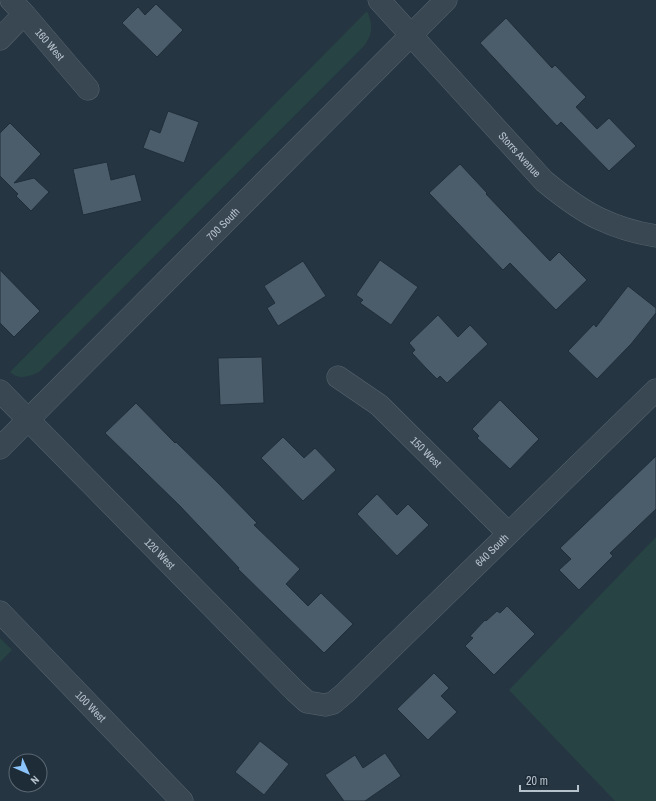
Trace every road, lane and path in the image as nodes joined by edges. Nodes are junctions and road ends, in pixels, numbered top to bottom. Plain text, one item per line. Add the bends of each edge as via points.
1 (379, 0) edge
2 (446, 0) edge
3 (17, 7) edge
4 (410, 35) junction
5 (0, 39) edge
6 (88, 89) dead end
7 (656, 236) edge
8 (338, 377) dead end
9 (656, 390) edge
10 (0, 391) edge
11 (28, 420) junction
12 (0, 448) edge
13 (508, 533) junction
14 (0, 612) edge
15 (325, 706) joint
16 (182, 801) edge

1 - 4 street, Storrs Avenue
2 - 4 street, 700 South
3 - 5 street
3 - 6 street, 160 West
4 - 7 street, Storrs Avenue via 544,181 600,219 640,234
4 - 11 street, 700 South
8 - 13 street, 150 West via 379,405
9 - 13 street, 640 South
10 - 11 street, 120 West
11 - 12 street, 700 South
11 - 15 street, 120 West via 295,691 307,702
13 - 15 street, 640 South via 345,693
14 - 16 street, 100 West

